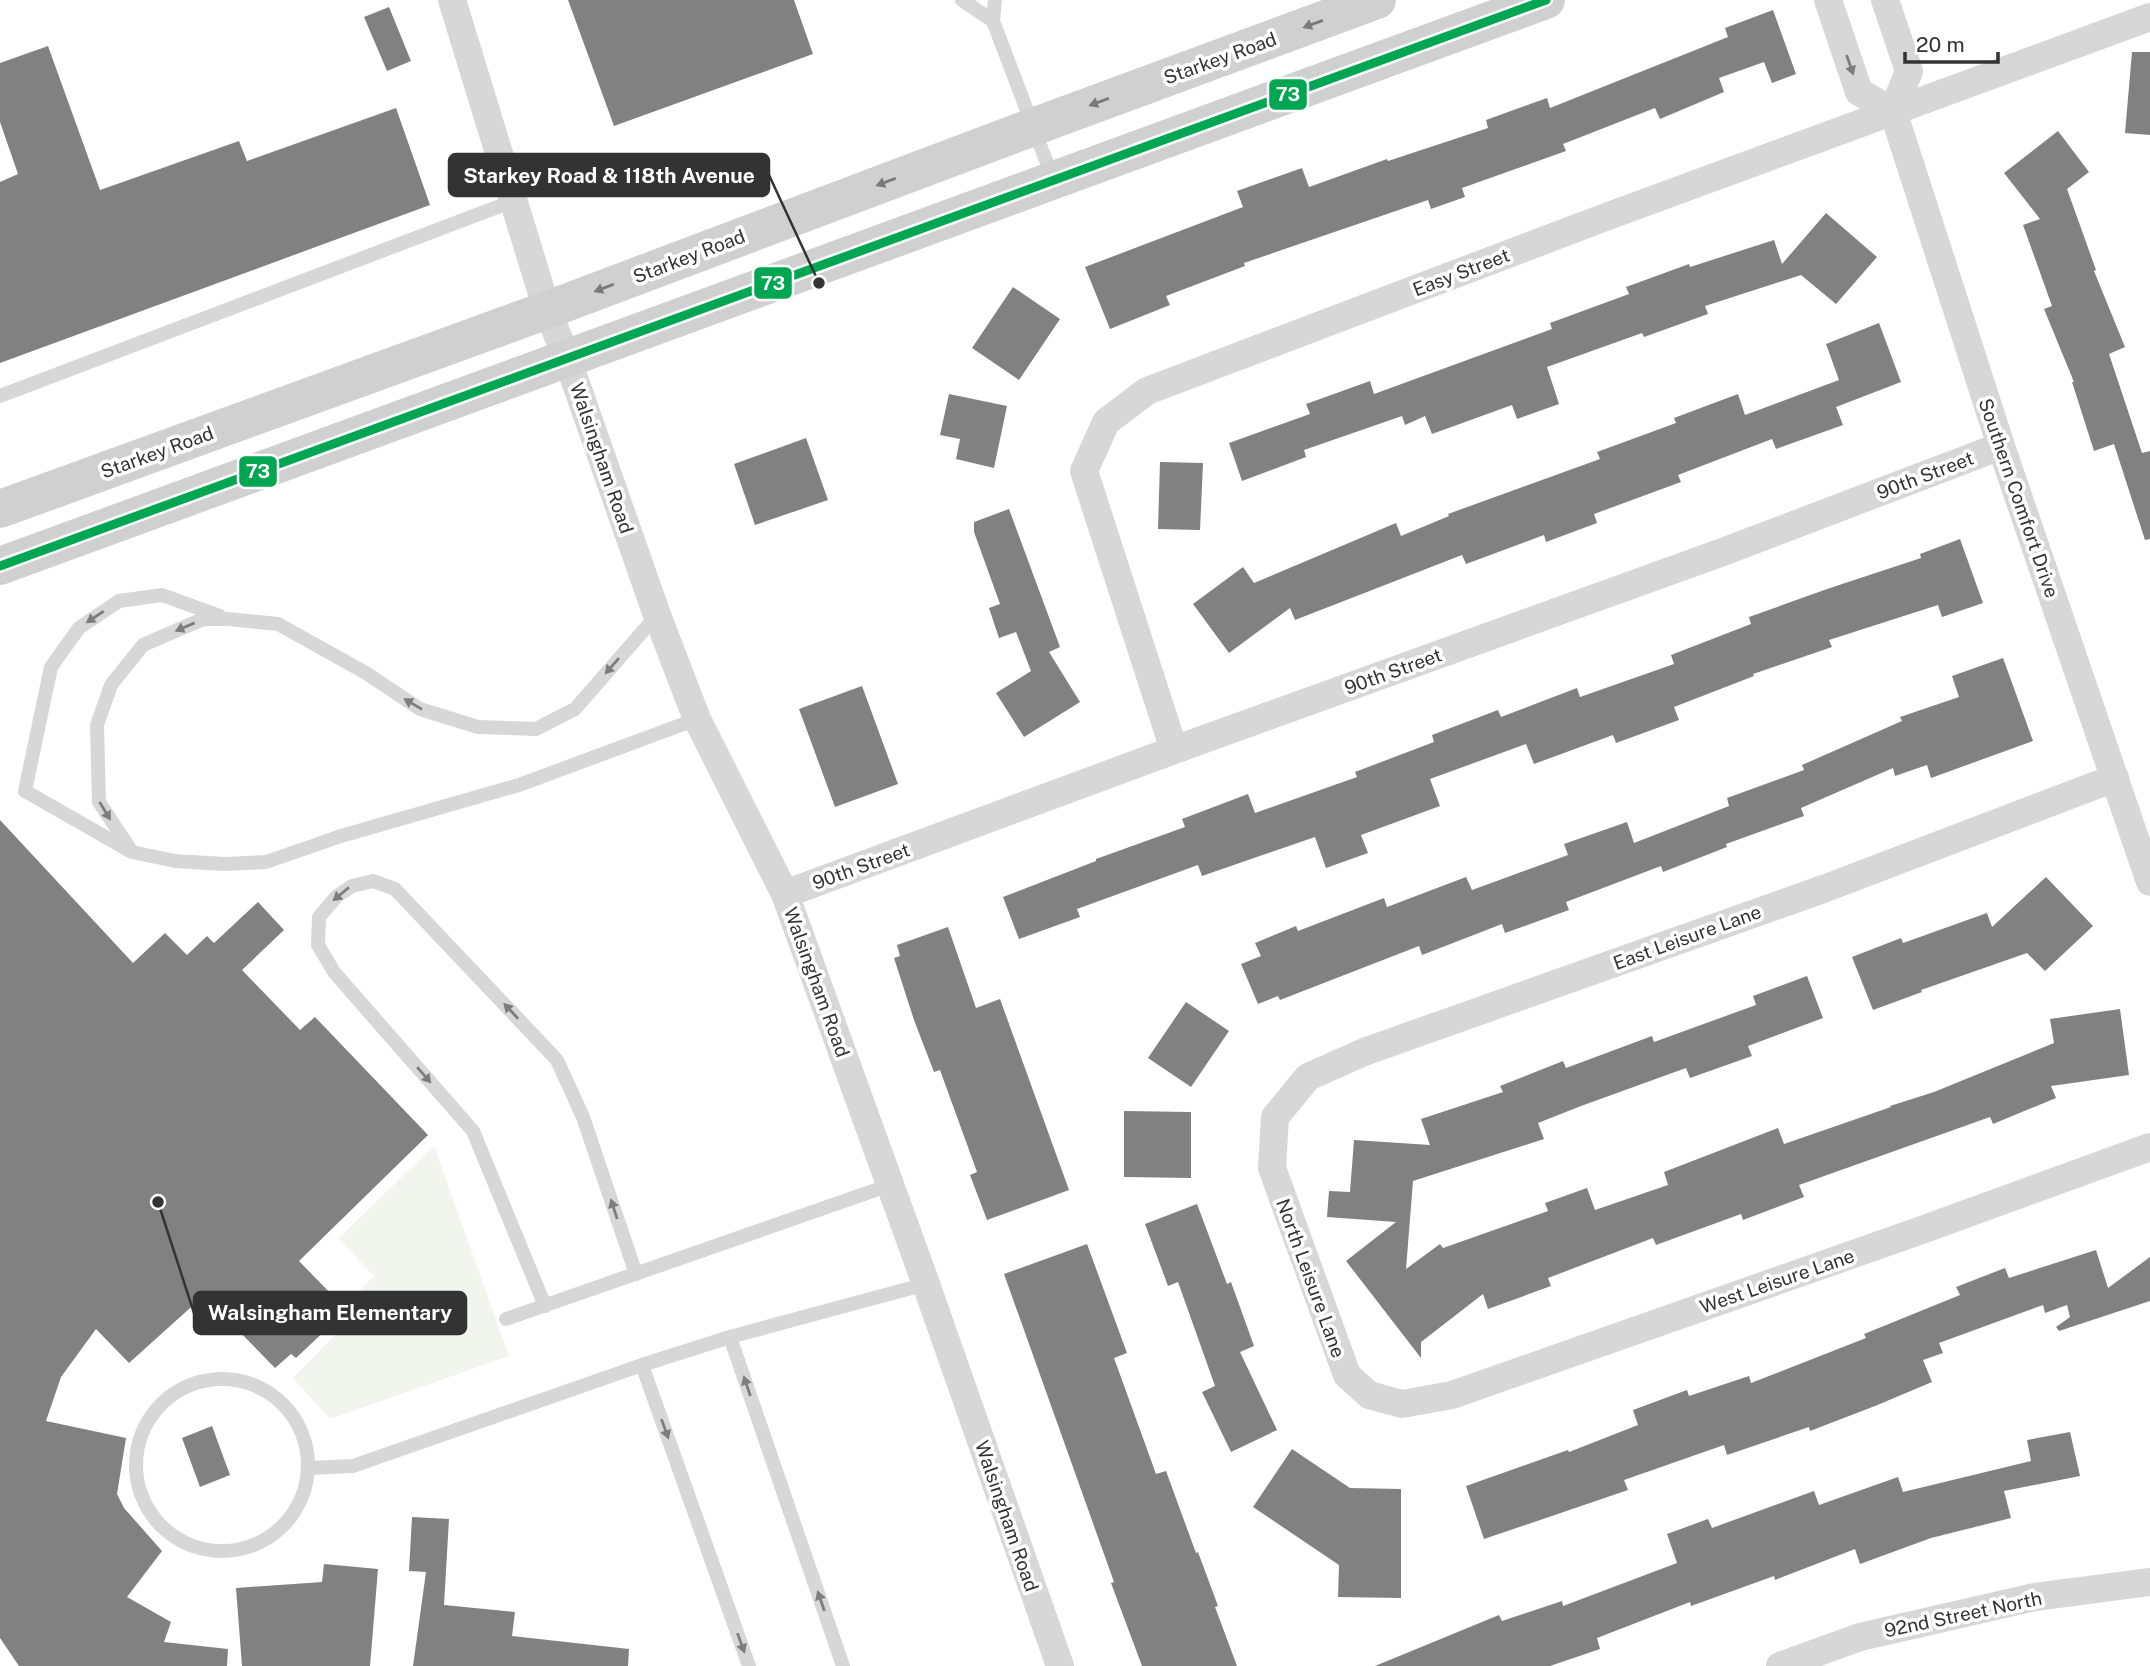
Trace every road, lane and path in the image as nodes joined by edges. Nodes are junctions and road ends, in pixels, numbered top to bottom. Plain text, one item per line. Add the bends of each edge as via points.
1 (452, 0) edge
2 (962, 0) edge
3 (995, 0) edge
4 (1377, 0) edge
5 (1546, 0) edge
6 (1828, 0) edge
7 (1885, 0) edge
8 (2150, 17) edge
9 (993, 21) junction
10 (1893, 111) junction
11 (1033, 127) junction
12 (1053, 180) junction
13 (513, 201) junction
14 (547, 310) junction
15 (568, 358) junction
16 (0, 397) edge
17 (2001, 446) junction
18 (0, 509) edge
19 (0, 566) edge
20 (657, 615) junction
21 (228, 619) junction
22 (697, 719) junction
23 (1174, 750) junction
24 (2115, 778) junction
25 (132, 852) junction
26 (2150, 882) edge
27 (785, 894) junction
28 (1275, 1117) joint
29 (2150, 1147) edge
30 (890, 1185) junction
31 (636, 1274) junction
32 (926, 1284) junction
33 (545, 1306) junction
34 (506, 1319) dead end
35 (730, 1337) junction
36 (642, 1365) junction
37 (1402, 1404) joint
38 (308, 1468) junction
39 (2150, 1582) edge
40 (749, 1666) edge
41 (843, 1666) edge
42 (1060, 1666) edge
43 (1780, 1666) edge

1 - 13 street, Walsingham Road
2 - 9 lane
3 - 9 lane
4 -> 11 main road, Starkey Road
5 - 12 main road
6 -> 10 street via 1859,92
7 - 10 street via 1909,71
8 - 10 street, Easy Street
9 - 11 lane
10 - 17 street, Southern Comfort Drive
10 - 23 street, Easy Street via 1147,391 1106,422 1084,471
11 - 12 lane
11 -> 14 main road, Starkey Road
12 - 15 main road
13 - 14 street, Walsingham Road
13 - 16 lane
14 - 15 street, Walsingham Road
14 - 18 main road, Starkey Road
15 - 19 main road
15 - 20 street, Walsingham Road
17 - 23 street, 90th Street
17 - 24 street, Southern Comfort Drive
20 -> 21 lane via 575,709 536,729 478,727 420,709 278,624
20 - 22 street, Walsingham Road
21 -> 25 lane via 203,619 143,645 111,685 97,725 99,802
21 -> 25 lane via 162,596 119,601 79,628 51,667 24,791
22 - 25 lane via 519,785 266,862 175,862
22 - 27 street, Walsingham Road
23 - 27 street, 90th Street
24 - 26 street, Southern Comfort Drive
24 - 28 street, East Leisure Lane via 1826,888 1364,1052 1308,1077
27 - 30 street, Walsingham Road
28 - 37 street, North Leisure Lane via 1272,1168 1347,1375 1369,1395
29 - 37 street, West Leisure Lane via 1452,1395
30 - 31 lane
30 - 32 street, Walsingham Road
31 - 33 lane
31 -> 33 lane via 583,1116 557,1060 395,889 373,881 352,886 319,917 318,946 334,972 474,1131
32 - 35 lane
32 - 42 street, Walsingham Road
33 - 34 lane
35 - 36 lane
41 -> 35 lane
36 - 38 lane via 353,1466
36 -> 40 lane
38 - 38 lane via 304,1441 293,1416 274,1396 223,1378 196,1382 172,1394 152,1413 140,1437 135,1465 140,1494 155,1520 178,1539 205,1551 235,1551 264,1542 287,1523 302,1498
39 - 43 street, 92nd Street North via 2035,1597 1874,1634

